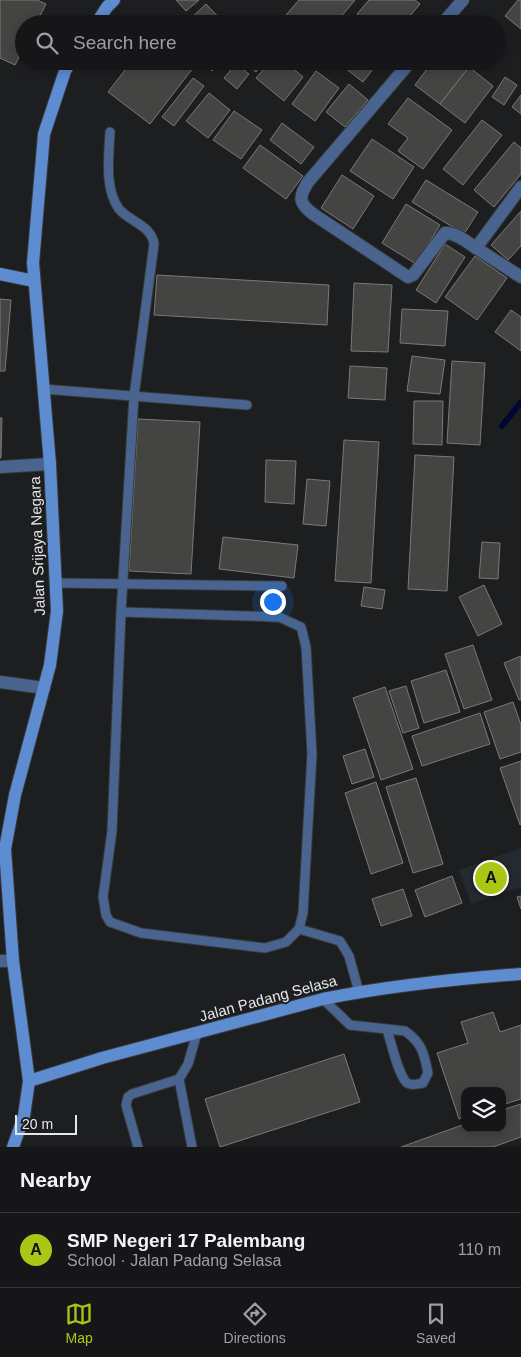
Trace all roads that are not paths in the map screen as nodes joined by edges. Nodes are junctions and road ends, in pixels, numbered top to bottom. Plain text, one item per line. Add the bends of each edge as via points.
1 (463, 0) edge
2 (109, 1) edge
3 (101, 15) edge
4 (450, 15) edge
5 (66, 70) edge
6 (403, 70) edge
7 (110, 132) dead end
8 (521, 187) edge
9 (476, 248) junction
10 (0, 274) edge
11 (521, 277) edge
12 (34, 281) junction
13 (43, 389) junction
14 (134, 396) junction
15 (247, 405) dead end
16 (50, 464) junction
17 (0, 467) edge
18 (56, 583) junction
19 (123, 585) junction
20 (282, 586) dead end
21 (121, 612) junction
22 (0, 682) edge
23 (44, 688) junction
24 (299, 929) junction
25 (0, 961) edge
26 (13, 961) junction
27 (521, 974) edge
28 (359, 992) junction
29 (323, 999) junction
30 (387, 1030) junction
31 (197, 1033) junction
32 (180, 1078) junction
33 (29, 1081) junction
34 (12, 1147) edge
35 (138, 1147) edge
36 (192, 1147) edge

1 - 4 street
2 - 3 main road
5 - 12 main road, Jalan Srijaya Negara via 44,134 32,263
6 - 9 street via 308,182 301,193 301,200 313,214 408,277 413,275 445,233 454,234
7 - 14 lane via 108,172 113,196 128,218 145,228 153,239
8 - 9 street
9 - 11 street
10 - 12 main road
12 - 13 main road, Jalan Srijaya Negara
13 - 14 lane
13 - 16 main road, Jalan Srijaya Negara
14 - 15 lane
14 - 19 lane
16 - 17 street
16 - 18 main road, Jalan Srijaya Negara
18 - 19 lane
18 - 23 main road, Jalan Srijaya Negara via 57,611
19 - 20 lane
19 - 21 lane
21 - 24 lane via 280,617 302,627 312,754 304,913
21 - 24 lane via 112,831 103,897 106,915 110,922 141,933 265,948 286,942
22 - 23 street
23 - 26 main road, Jalan Srijaya Negara via 15,795 5,849
24 - 28 lane via 340,941 349,956
25 - 26 street
26 - 33 main road, Jalan Srijaya Negara
27 - 28 main road, Jalan Padang Selasa via 460,978
28 - 29 main road, Jalan Padang Selasa
29 - 30 lane via 350,1025
29 - 31 main road, Jalan Padang Selasa
30 - 30 lane via 401,1074 412,1085 423,1083 428,1073 421,1045 405,1031
31 - 32 lane via 188,1064
31 - 33 main road, Jalan Padang Selasa
32 - 35 lane via 128,1097 126,1105
32 - 36 lane
33 - 34 main road, Jalan Srijaya Negara via 24,1116

